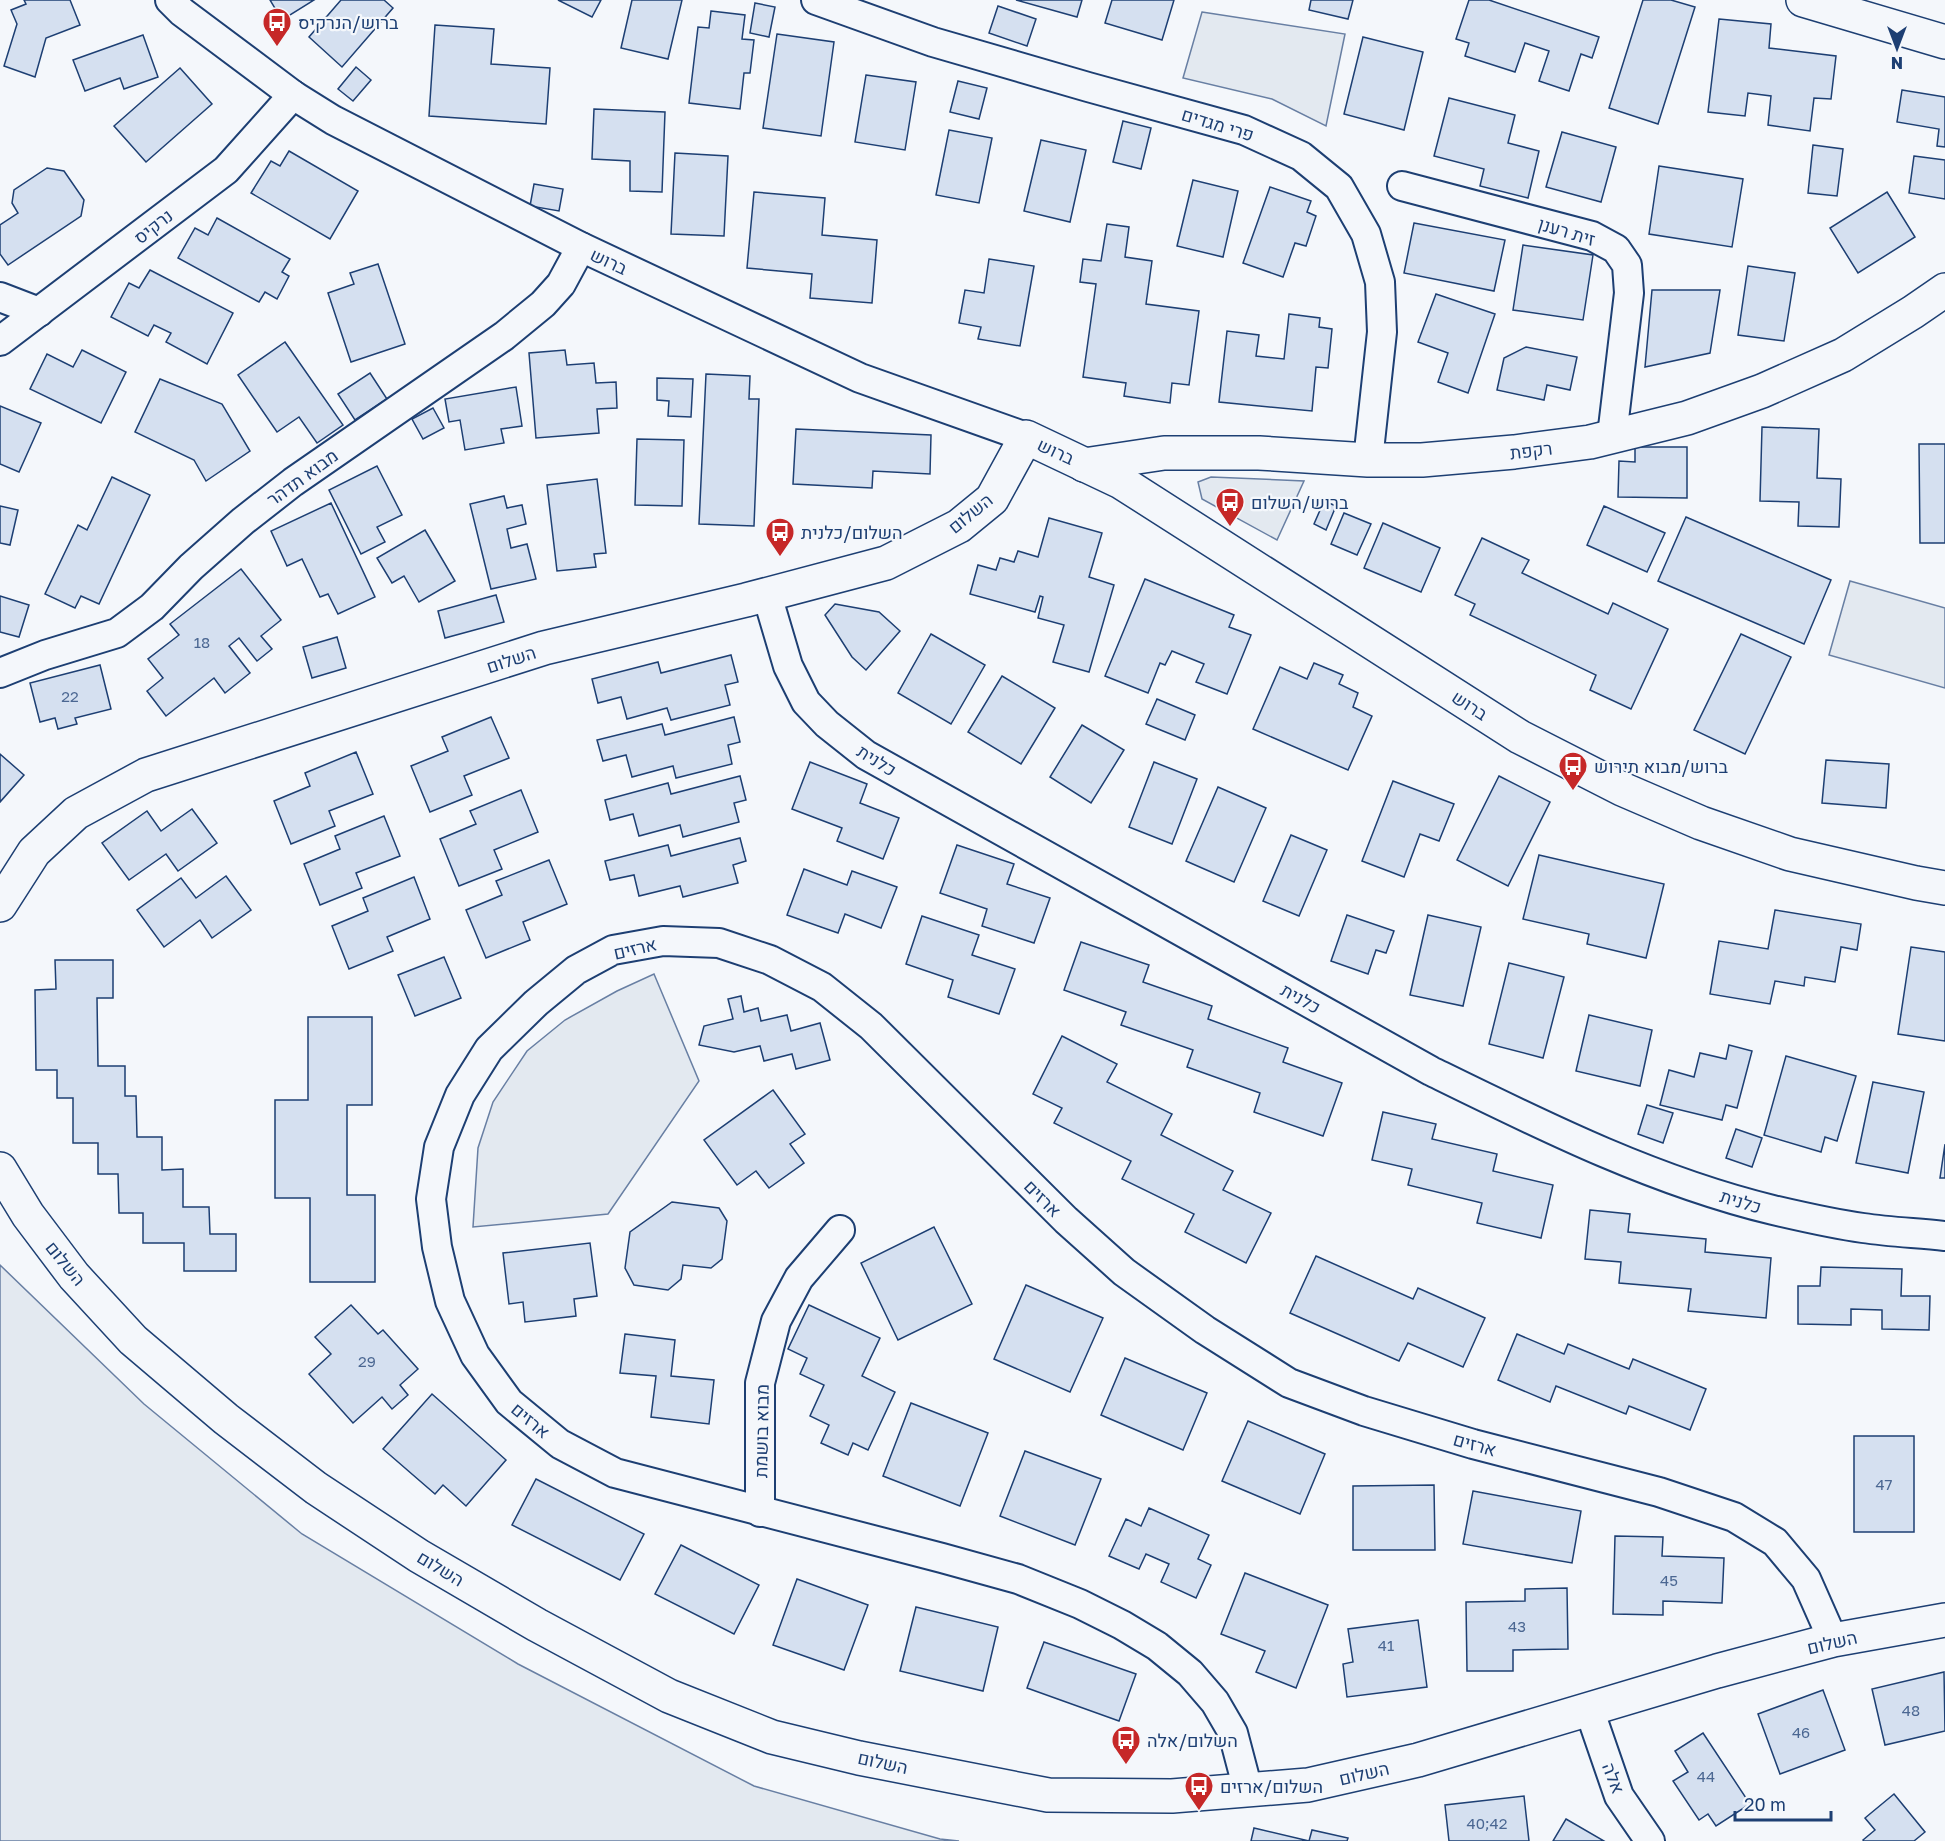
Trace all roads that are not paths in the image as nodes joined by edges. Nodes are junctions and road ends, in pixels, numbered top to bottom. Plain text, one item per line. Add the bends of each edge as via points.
1 (170, 0) edge
2 (816, 0) edge
3 (1803, 0) edge
4 (1913, 33) junction
5 (1945, 36) edge
6 (1945, 42) edge
7 (293, 95) junction
8 (1402, 186) dead end
9 (581, 247) junction
10 (1945, 290) edge
11 (0, 297) edge
12 (39, 312) junction
13 (0, 341) edge
14 (1612, 436) junction
15 (1026, 437) junction
16 (1368, 460) junction
17 (1084, 465) junction
18 (767, 595) junction
19 (0, 673) edge
20 (1945, 888) edge
21 (0, 905) edge
22 (0, 1169) edge
23 (840, 1230) dead end
24 (1945, 1236) edge
25 (760, 1512) junction
26 (1945, 1620) edge
27 (1833, 1641) junction
28 (1589, 1709) junction
29 (1248, 1790) junction
30 (1650, 1841) edge

1 - 7 street, ברוש
2 - 16 street, פרי מגדים via 933,42 1244,129 1301,156 1340,187 1366,234 1380,282 1382,332
3 - 4 street
4 - 5 street
4 - 6 street
7 - 9 street, ברוש via 333,120
7 - 12 street, נרקיס via 226,170
8 - 14 street, זית רענן via 1592,236 1616,249 1627,265 1629,293
9 - 15 street, ברוש via 860,378
9 - 19 street, מבוא תדהר via 561,284 543,304 504,336 293,482 243,521 143,614 117,633
10 - 14 street, רקפת via 1843,355 1762,391 1687,418
11 - 12 street
12 - 13 street, נרקיס
14 - 16 street, רקפת via 1514,452
15 - 17 street, ברוש
15 - 18 street, השלום via 992,500 959,526 886,563
16 - 17 street, רקפת via 1259,453 1164,453
17 - 20 street, ברוש via 1120,482 1520,737 1622,789 1701,823 1790,854
18 - 21 street, השלום via 544,648 146,775 76,813 34,852
18 - 24 street, כלנית via 788,666 806,702 866,755 1421,1065 1506,1108 1675,1181 1772,1210 1851,1226
22 - 29 street, השלום via 28,1215 74,1276 133,1340 226,1419 316,1488 419,1556 669,1696 772,1737 1048,1795 1173,1796
23 - 25 street, מבוא בושמת via 799,1278 776,1321 760,1383
25 - 27 street, ארזים via 615,1473 560,1444 508,1402 475,1355 450,1301 431,1199 439,1147 460,1095 489,1048 536,1003 576,970 613,950 663,941 719,943 770,960 822,987 871,1026 1066,1220 1124,1272 1205,1330 1289,1383 1364,1411 1659,1492 1734,1517 1775,1542 1806,1579
25 - 29 street, ארזים via 1018,1579 1122,1625 1157,1646 1190,1673 1215,1702 1233,1733
26 - 27 street, השלום
27 - 28 street, השלום
28 - 29 street, השלום via 1418,1760 1308,1785
28 - 30 street, אלה via 1619,1796

